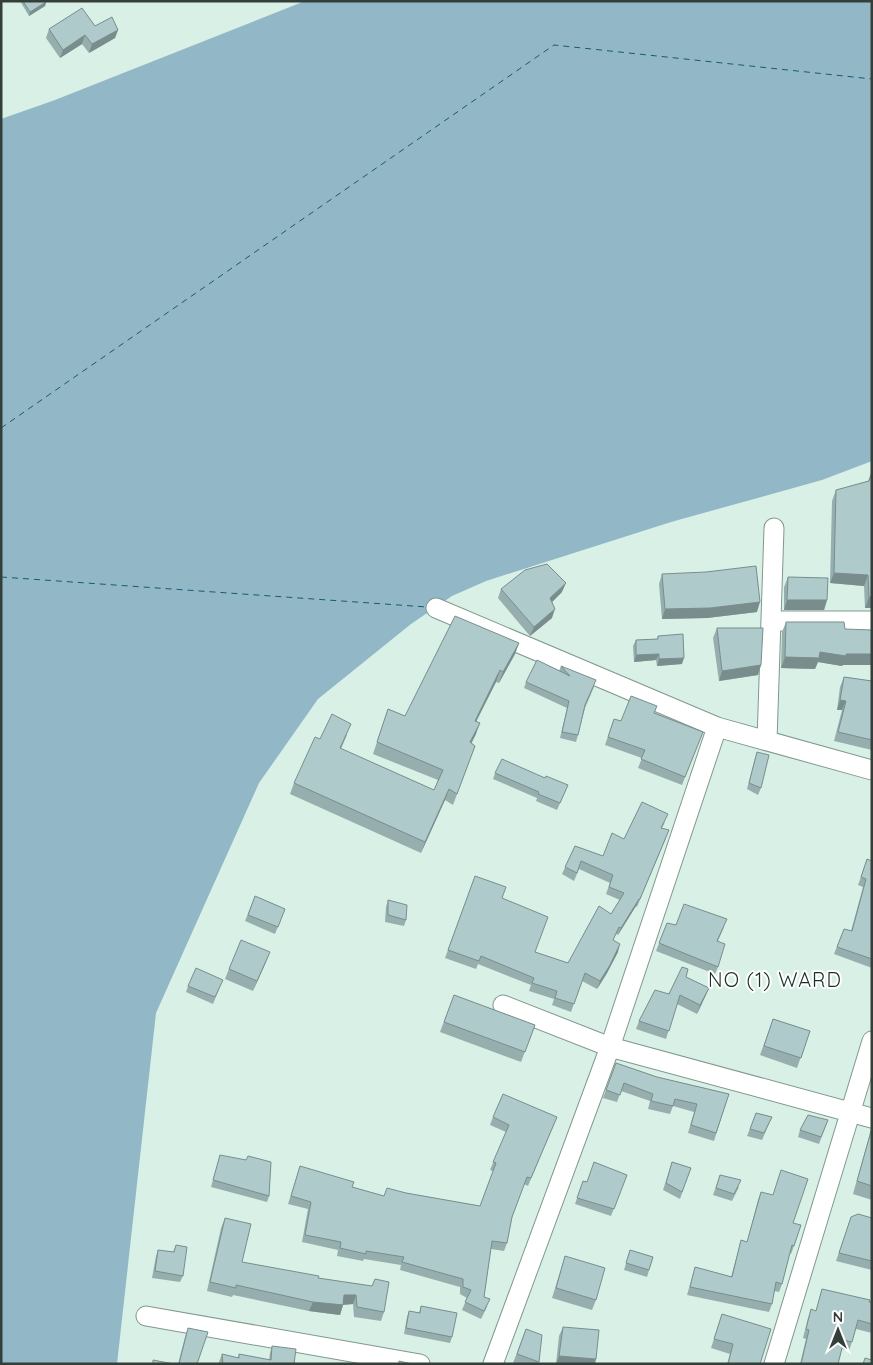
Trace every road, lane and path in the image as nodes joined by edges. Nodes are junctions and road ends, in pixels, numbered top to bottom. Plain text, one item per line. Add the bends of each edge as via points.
1 (774, 528) dead end
2 (436, 608) dead end
3 (771, 620) junction
4 (872, 621) edge
5 (717, 727) junction
6 (767, 741) junction
7 (872, 770) edge
8 (503, 1005) dead end
9 (872, 1042) edge
10 (610, 1047) junction
11 (850, 1112) junction
12 (872, 1118) edge
13 (146, 1316) dead end
14 (420, 1364) edge
15 (493, 1364) edge
16 (774, 1364) edge

1 - 3 street
2 - 5 street
3 - 4 street
3 - 6 street
5 - 6 street
5 - 10 street
6 - 7 street
8 - 10 street
9 - 11 street
10 - 11 street
10 - 15 street
11 - 12 street
11 - 16 street
13 - 14 street

